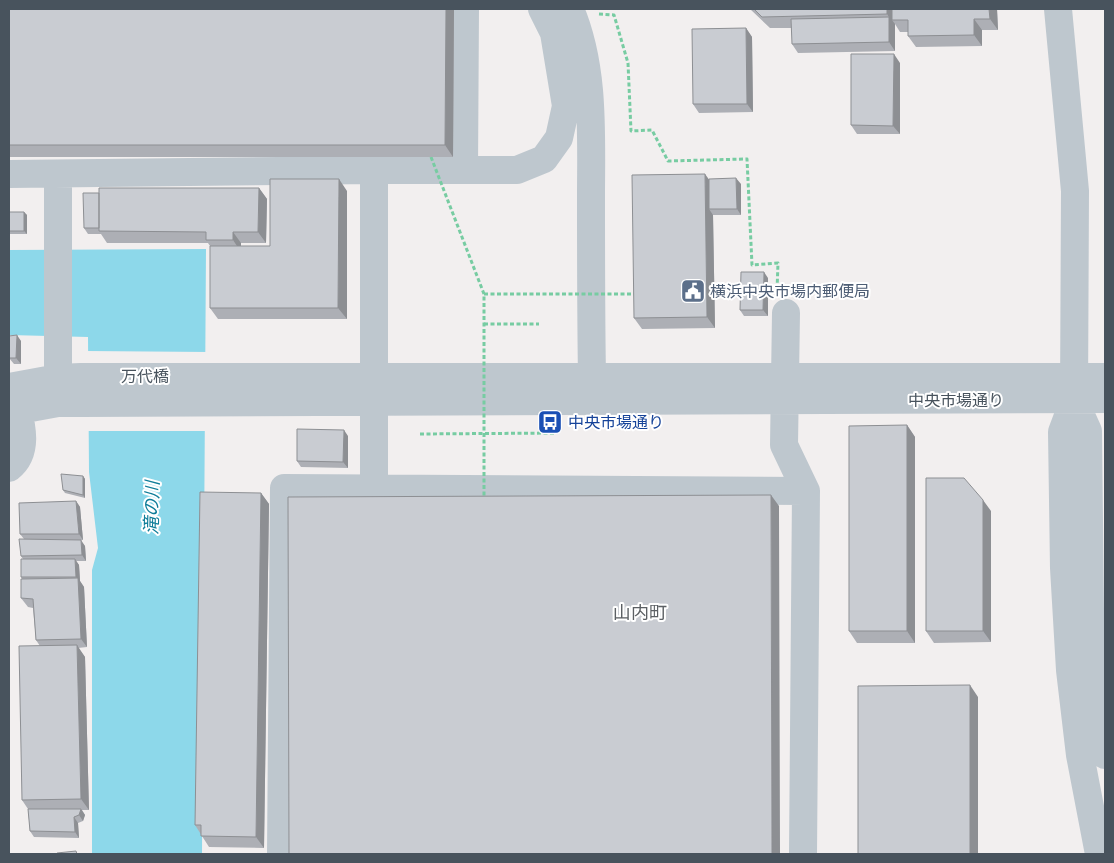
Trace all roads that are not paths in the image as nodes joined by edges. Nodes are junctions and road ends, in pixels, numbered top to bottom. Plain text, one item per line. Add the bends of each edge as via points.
1 (466, 9) edge
2 (542, 9) edge
3 (570, 9) edge
4 (1058, 9) edge
5 (374, 170) junction
6 (464, 170) junction
7 (9, 174) edge
8 (58, 174) junction
9 (781, 306) road end
10 (209, 376) joint
11 (592, 377) junction
12 (1105, 377) edge
13 (785, 389) junction
14 (1074, 389) junction
15 (69, 390) junction
16 (375, 390) junction
17 (12, 399) edge
18 (1105, 399) edge
19 (209, 403) joint
20 (9, 468) edge
21 (374, 488) junction
22 (806, 491) junction
23 (1105, 755) edge
24 (281, 854) edge
25 (803, 854) edge
26 (1099, 854) edge

1 - 6 street
2 - 6 street via 554,33 566,106 559,138 544,159 517,170
3 - 11 street via 577,25 588,78
4 - 14 street via 1075,191
5 - 6 street
5 - 8 street
5 - 16 street
7 - 8 street
8 - 15 street via 58,350
9 - 13 street
10 - 15 street, 万代橋
10 - 16 street, 中央市場通り
11 - 13 street, 中央市場通り
11 - 16 street, 中央市場通り
12 - 14 street
13 - 14 street, 中央市場通り
13 - 16 street, 中央市場通り
13 - 22 street via 784,445
14 - 18 street
14 - 23 street via 1088,431 1090,609 1098,714
14 - 26 street via 1062,432 1064,568 1070,670 1080,755
15 - 17 street
15 - 19 street, 万代橋
16 - 19 street, 中央市場通り
16 - 21 street
17 - 20 street via 22,451 16,463
21 - 22 street
21 - 24 street via 284,488
22 - 25 street

